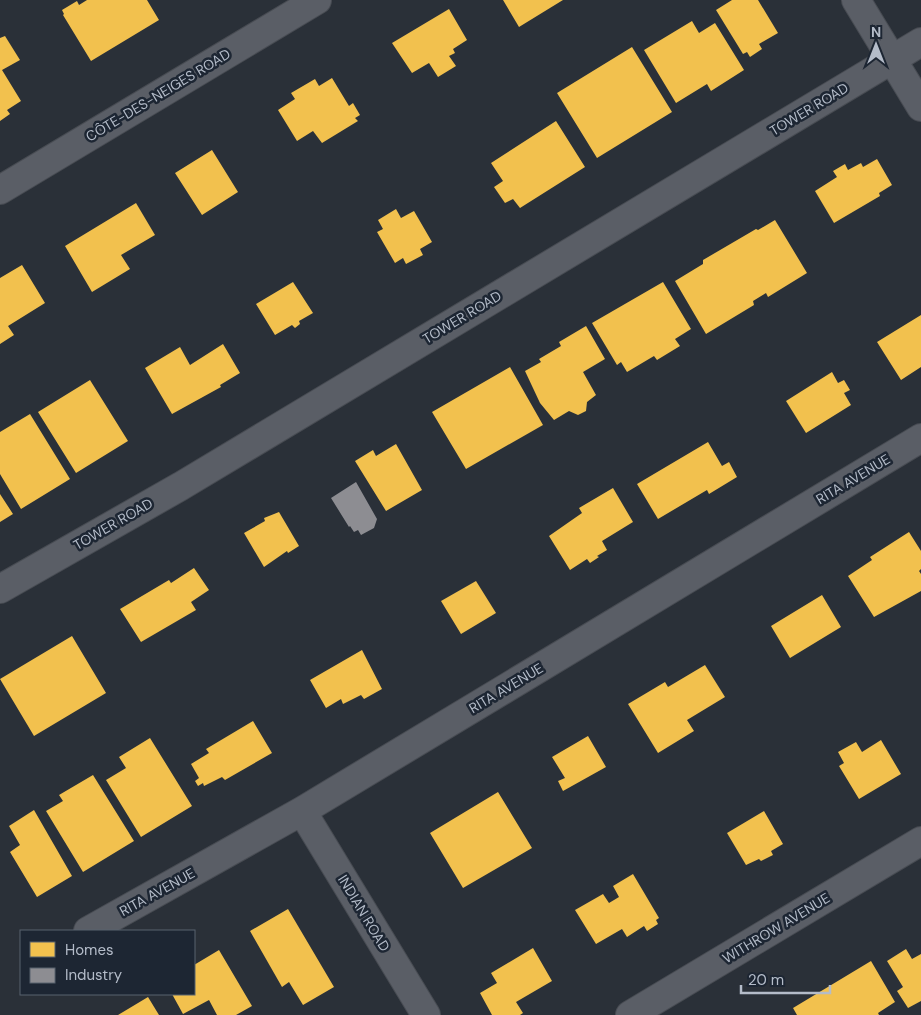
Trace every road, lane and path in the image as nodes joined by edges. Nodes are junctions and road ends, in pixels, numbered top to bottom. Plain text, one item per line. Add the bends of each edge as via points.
1 (317, 0) edge
2 (856, 0) edge
3 (921, 42) edge
4 (892, 60) junction
5 (921, 107) edge
6 (0, 190) edge
7 (921, 438) edge
8 (0, 589) edge
9 (302, 811) junction
10 (921, 841) edge
11 (90, 930) edge
12 (426, 1015) edge
13 (630, 1015) edge

1 - 6 street, CÔTE-DES-NEIGES ROAD
2 - 4 street
3 - 4 street, TOWER ROAD
4 - 5 street
4 - 8 street, TOWER ROAD via 181,486
7 - 9 street, RITA AVENUE
9 - 11 street, RITA AVENUE
9 - 12 street, INDIAN ROAD
10 - 13 street, WITHROW AVENUE

